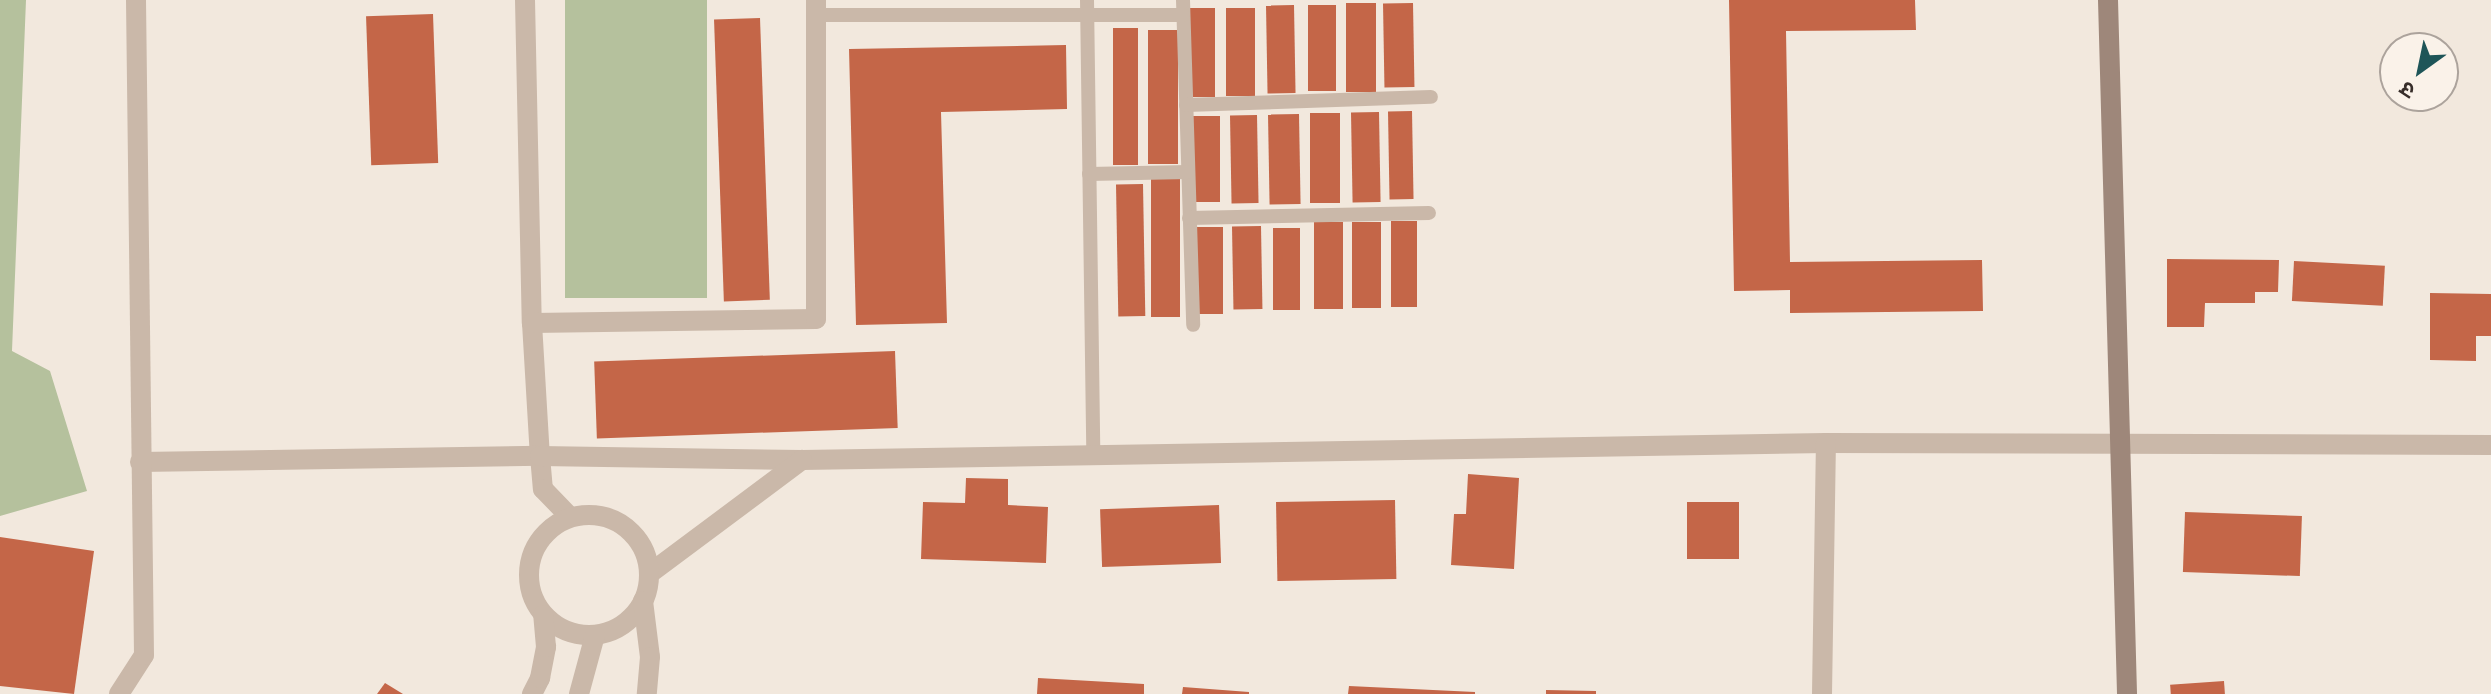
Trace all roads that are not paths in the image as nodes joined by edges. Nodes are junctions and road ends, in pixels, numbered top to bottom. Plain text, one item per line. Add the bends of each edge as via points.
1 (136, 0) edge
2 (525, 0) edge
3 (1087, 0) edge
4 (2108, 0) edge
5 (816, 7) edge
6 (1183, 8) edge
7 (1087, 17) junction
8 (1431, 97) dead end
9 (1186, 105) junction
10 (1188, 172) junction
11 (1089, 174) junction
12 (1429, 213) dead end
13 (1189, 218) junction
14 (532, 323) junction
15 (1193, 325) dead end
16 (1826, 443) junction
17 (2491, 445) edge
18 (2119, 446) junction
19 (1093, 455) junction
20 (540, 456) junction
21 (802, 460) junction
22 (140, 462) junction
23 (570, 517) junction
24 (649, 574) junction
25 (643, 601) junction
26 (543, 615) junction
27 (595, 635) junction
28 (119, 694) edge
29 (532, 694) edge
30 (579, 694) edge
31 (647, 694) edge
32 (1822, 694) edge
33 (2127, 694) edge

1 - 22 street
2 - 14 street
3 - 7 lane
4 - 18 main road
5 - 7 lane
5 - 14 street via 816,319
6 - 7 lane
6 - 9 lane
7 - 11 lane
8 - 9 lane
9 - 10 lane
10 - 11 lane
10 - 13 lane
11 - 19 lane
12 - 13 lane
13 - 15 lane
14 - 20 street
16 - 18 street
16 - 19 street
16 - 32 street
17 - 18 street
18 - 33 main road
19 - 21 street
20 - 21 street
20 - 22 street
20 - 23 street via 543,489
21 - 24 street
22 - 28 street via 144,655
23 - 24 street via 607,517 624,526 637,539
23 - 26 street via 538,540 530,559 530,588
24 - 25 street
25 - 27 street via 632,618
25 - 31 street via 650,657
26 - 27 street via 577,634
26 - 29 street via 546,647
27 - 30 street

